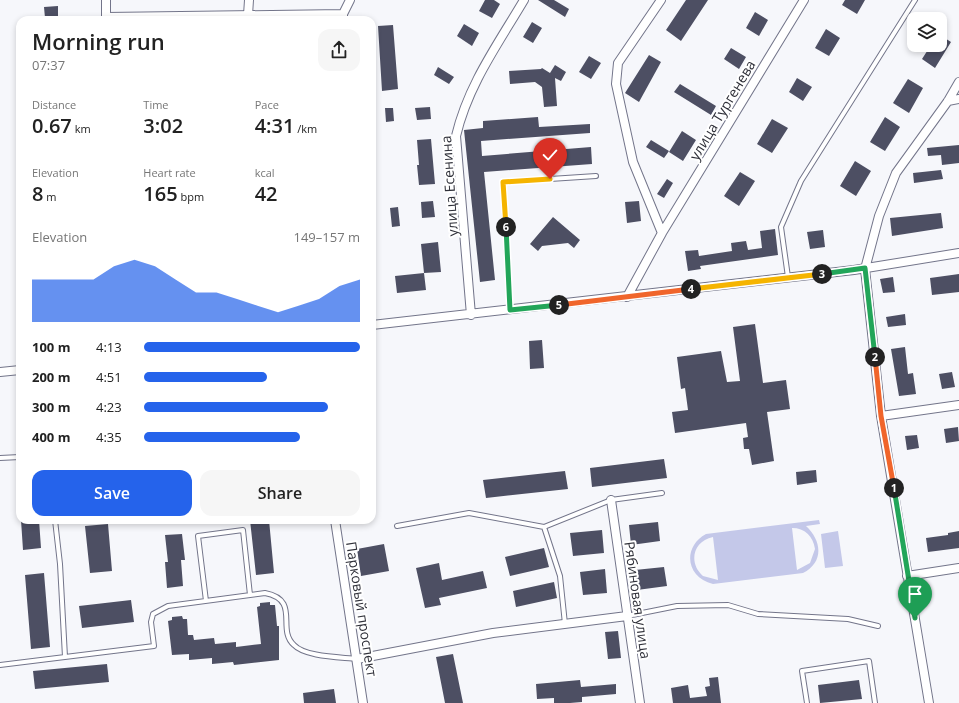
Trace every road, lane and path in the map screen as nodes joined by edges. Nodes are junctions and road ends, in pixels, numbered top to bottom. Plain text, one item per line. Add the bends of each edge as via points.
1 (106, 0) edge
2 (250, 0) edge
3 (350, 0) edge
4 (524, 0) edge
5 (661, 0) edge
6 (804, 0) edge
7 (915, 0) edge
8 (248, 15) junction
9 (106, 16) edge
10 (201, 16) edge
11 (296, 16) edge
12 (343, 16) edge
13 (959, 82) edge
14 (959, 99) edge
15 (948, 101) junction
16 (596, 176) dead end
17 (662, 233) junction
18 (959, 253) edge
19 (865, 268) junction
20 (788, 278) junction
21 (627, 297) junction
22 (510, 310) junction
23 (471, 315) junction
24 (376, 325) edge
25 (16, 370) edge
26 (0, 372) edge
27 (959, 405) edge
28 (881, 416) junction
29 (16, 457) edge
30 (0, 458) edge
31 (662, 493) dead end
32 (611, 500) junction
33 (55, 524) edge
34 (336, 524) edge
35 (397, 526) dead end
36 (544, 527) junction
37 (959, 568) edge
38 (908, 576) junction
39 (250, 595) junction
40 (206, 601) junction
41 (627, 616) junction
42 (565, 624) junction
43 (878, 626) dead end
44 (65, 657) junction
45 (357, 659) junction
46 (0, 665) edge
47 (363, 703) edge
48 (640, 703) edge
49 (807, 703) edge
50 (875, 703) edge
51 (929, 703) edge

1 - 9 street
2 - 8 street
3 - 12 street
4 - 23 street, улица Есенина via 474,85 462,111 456,136
5 - 17 street via 618,63 616,84 633,162
6 - 17 street, улица Тургенева
7 - 20 lane via 801,181 781,227
8 - 10 street
8 - 11 street
13 - 15 street
14 - 15 street
15 - 19 street via 896,173 879,216
16 - 22 lane via 503,182
17 - 21 street, улица Тургенева
18 - 19 street
19 - 20 street
19 - 28 street
20 - 21 street
21 - 22 street
22 - 23 street
23 - 24 street
25 - 26 street
27 - 28 street
28 - 38 street
29 - 30 lane
31 - 32 lane
32 - 36 lane
32 - 41 street, Рябиновая улица
33 - 44 lane
34 - 45 street, Парковый проспект
35 - 36 lane via 469,513
36 - 42 lane via 560,576
37 - 38 street
38 - 51 street
39 - 40 lane
39 - 40 lane via 243,530 198,536
39 - 45 lane via 275,595 282,602 286,608 289,638 294,645 306,652
40 - 44 lane via 168,606 153,614 151,622 154,646
41 - 42 street
41 - 43 lane via 677,606 728,605 758,614 848,619
41 - 48 street, Рябиновая улица
42 - 45 street via 493,633
44 - 46 lane
45 - 47 street, Парковый проспект
49 - 50 lane via 802,671 869,661

